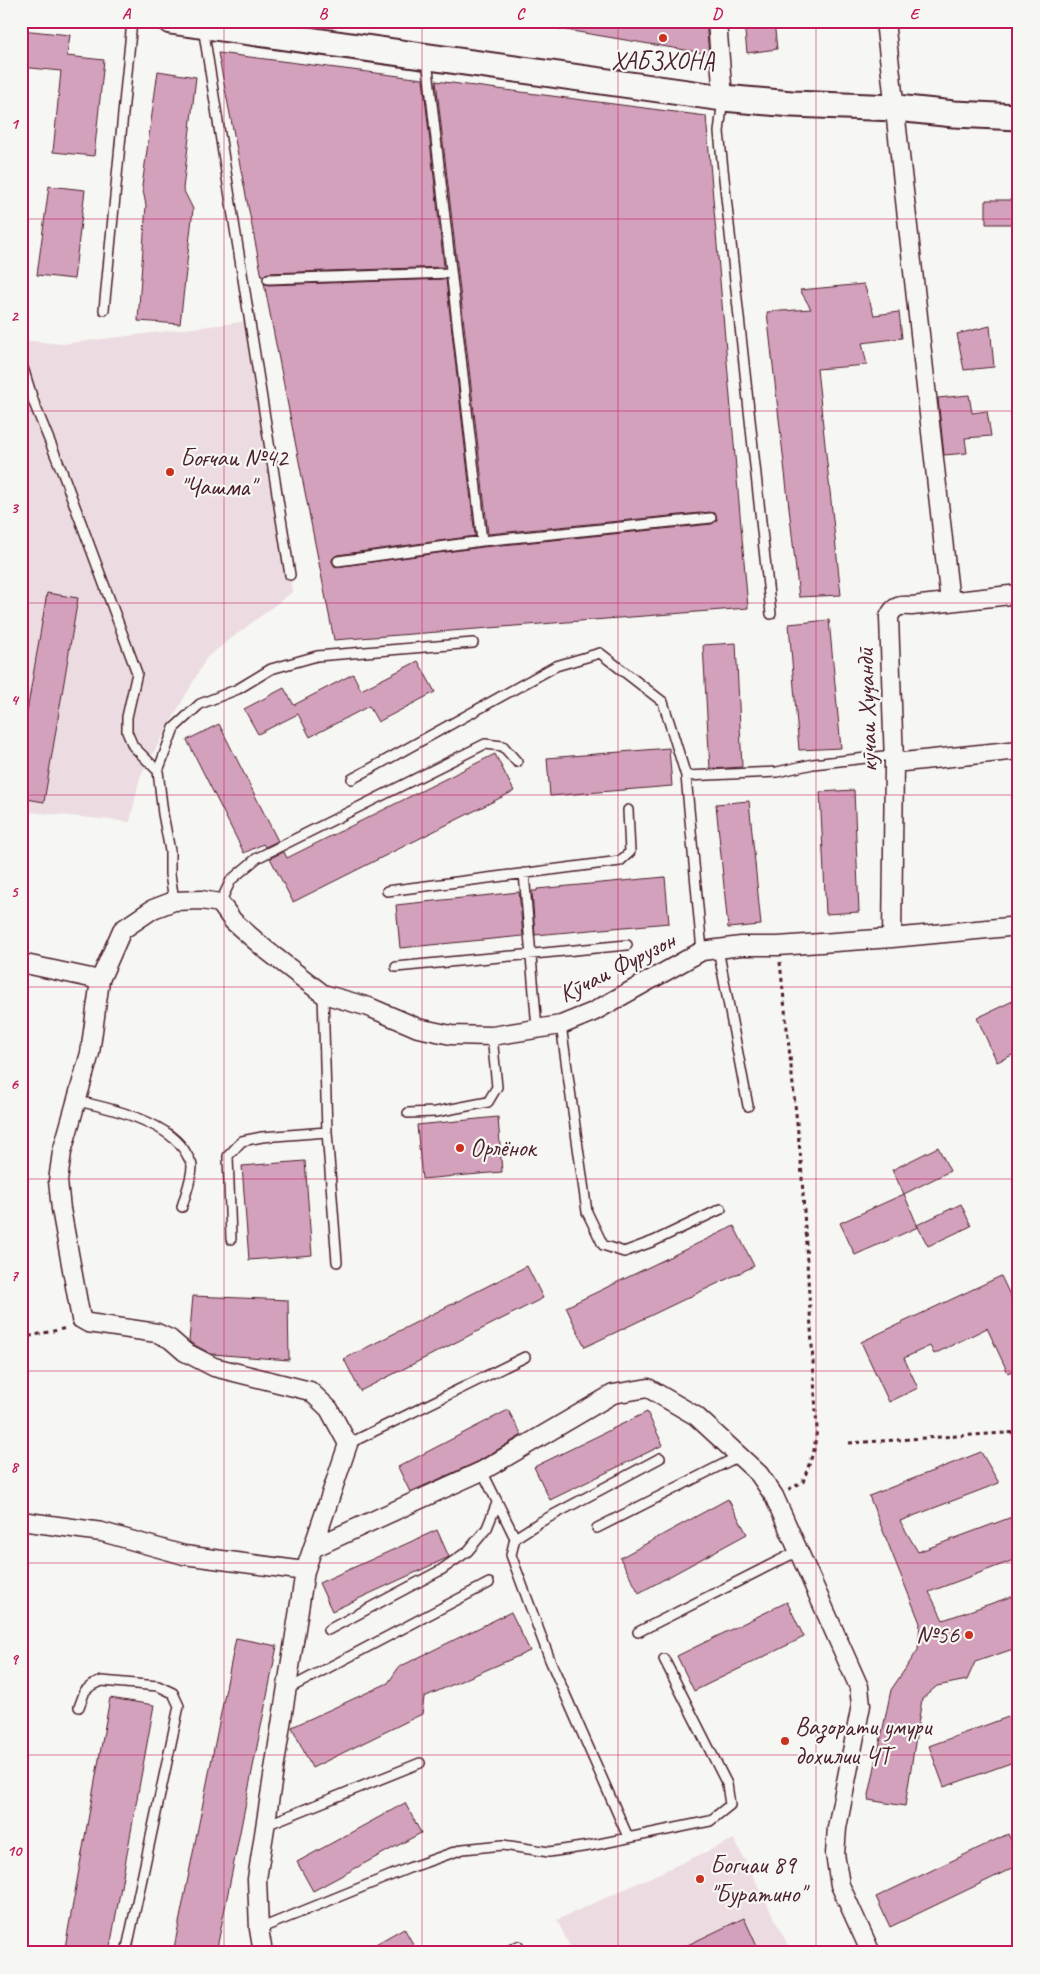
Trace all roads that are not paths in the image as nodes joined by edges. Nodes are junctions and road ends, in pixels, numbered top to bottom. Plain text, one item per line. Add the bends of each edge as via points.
1 (132, 21) edge
2 (171, 21) edge
3 (717, 21) edge
4 (886, 21) edge
5 (202, 26) junction
6 (426, 57) junction
7 (723, 98) junction
8 (896, 108) junction
9 (1019, 117) edge
10 (451, 273) junction
11 (268, 279) dead end
12 (104, 310) dead end
13 (21, 361) edge
14 (711, 518) dead end
15 (482, 540) junction
16 (338, 561) dead end
17 (290, 575) dead end
18 (1019, 594) edge
19 (950, 602) junction
20 (770, 614) dead end
21 (474, 643) dead end
22 (1019, 750) edge
23 (894, 759) junction
24 (517, 762) dead end
25 (158, 771) junction
26 (686, 776) junction
27 (352, 779) dead end
28 (628, 810) dead end
29 (524, 873) junction
30 (387, 890) dead end
31 (174, 901) junction
32 (220, 903) junction
33 (1019, 926) edge
34 (892, 938) junction
35 (627, 945) dead end
36 (710, 950) junction
37 (531, 955) junction
38 (21, 964) edge
39 (396, 967) dead end
40 (100, 980) junction
41 (323, 994) junction
42 (561, 1024) junction
43 (538, 1028) junction
44 (492, 1036) junction
45 (77, 1101) junction
46 (748, 1106) dead end
47 (408, 1113) dead end
48 (326, 1132) junction
49 (182, 1207) dead end
50 (720, 1209) dead end
51 (230, 1240) dead end
52 (337, 1262) dead end
53 (525, 1356) dead end
54 (348, 1444) junction
55 (739, 1456) junction
56 (660, 1458) dead end
57 (482, 1471) junction
58 (497, 1503) junction
59 (21, 1520) edge
60 (597, 1528) dead end
61 (515, 1538) junction
62 (313, 1548) junction
63 (798, 1551) junction
64 (306, 1571) junction
65 (488, 1583) dead end
66 (328, 1630) dead end
67 (638, 1632) dead end
68 (664, 1659) dead end
69 (286, 1690) junction
70 (79, 1706) dead end
71 (420, 1762) dead end
72 (266, 1825) junction
73 (628, 1837) junction
74 (259, 1929) junction
75 (518, 1946) dead end
76 (126, 1953) edge
77 (263, 1953) edge
78 (504, 1953) edge
79 (871, 1953) edge

1 - 12 lane
2 - 5 street
3 - 7 street
4 - 8 street
5 - 6 street
5 - 17 lane
6 - 7 street
6 - 10 lane
7 - 8 street
7 - 20 lane via 719,132
8 - 9 street
8 - 19 street
10 - 11 lane
10 - 15 lane
13 - 25 lane via 137,673 128,732 133,746
14 - 15 lane
15 - 16 lane
18 - 19 street, кӯчаи Хуҷандӣ
19 - 23 street, кӯчаи Хуҷандӣ via 897,606 889,617
21 - 25 lane via 317,656 271,669 238,689 200,704 174,728
22 - 23 street
23 - 26 lane via 813,764 777,772
23 - 34 street, кӯчаи Хуҷандӣ
24 - 32 lane via 503,746 485,744 257,858 231,880
25 - 31 lane
26 - 27 lane via 663,702 600,653 556,666
26 - 36 lane
28 - 29 lane via 630,852 620,861
29 - 30 lane
29 - 37 lane
31 - 32 street
31 - 40 street via 153,909 122,930
32 - 41 street, Кӯчаи Фурузон via 233,921
33 - 34 street, Кӯчаи Фурузон
34 - 36 street, Кӯчаи Фурузон
35 - 37 lane
36 - 42 street, Кӯчаи Фурузон via 593,1012
36 - 46 lane
37 - 39 lane
37 - 43 lane
38 - 40 street
40 - 45 street via 90,1053
41 - 44 street, Кӯчаи Фурузон via 369,1007 418,1028 451,1035
41 - 48 lane
42 - 43 street, Кӯчаи Фурузон
42 - 50 lane via 587,1212 603,1244 624,1252
43 - 44 street, Кӯчаи Фурузон
44 - 47 lane via 497,1087 488,1102 436,1112
45 - 49 lane via 137,1118 175,1138 192,1165
45 - 54 street via 62,1152 58,1180 82,1319 88,1323 157,1333 214,1367 310,1391 329,1409
48 - 51 lane via 242,1141 228,1156
48 - 52 lane
53 - 54 lane
54 - 62 street
55 - 57 street via 696,1416 648,1388 613,1394
55 - 60 lane
55 - 63 street via 759,1474 774,1496
56 - 61 lane
57 - 58 lane
57 - 62 street
58 - 61 lane
58 - 66 lane via 486,1528 468,1551 441,1570
59 - 64 street via 102,1532 184,1554
61 - 73 lane via 511,1556 550,1660
62 - 64 street
63 - 67 lane
63 - 79 street via 859,1687 861,1705 835,1854 840,1885
64 - 69 street
65 - 69 lane
68 - 73 lane via 727,1784 730,1805 710,1821
69 - 72 street
70 - 76 lane via 85,1691 102,1681 158,1686 174,1693 179,1706
71 - 72 lane
72 - 74 street via 258,1879
73 - 74 lane via 549,1852 502,1845 463,1849
74 - 77 street
75 - 78 lane

